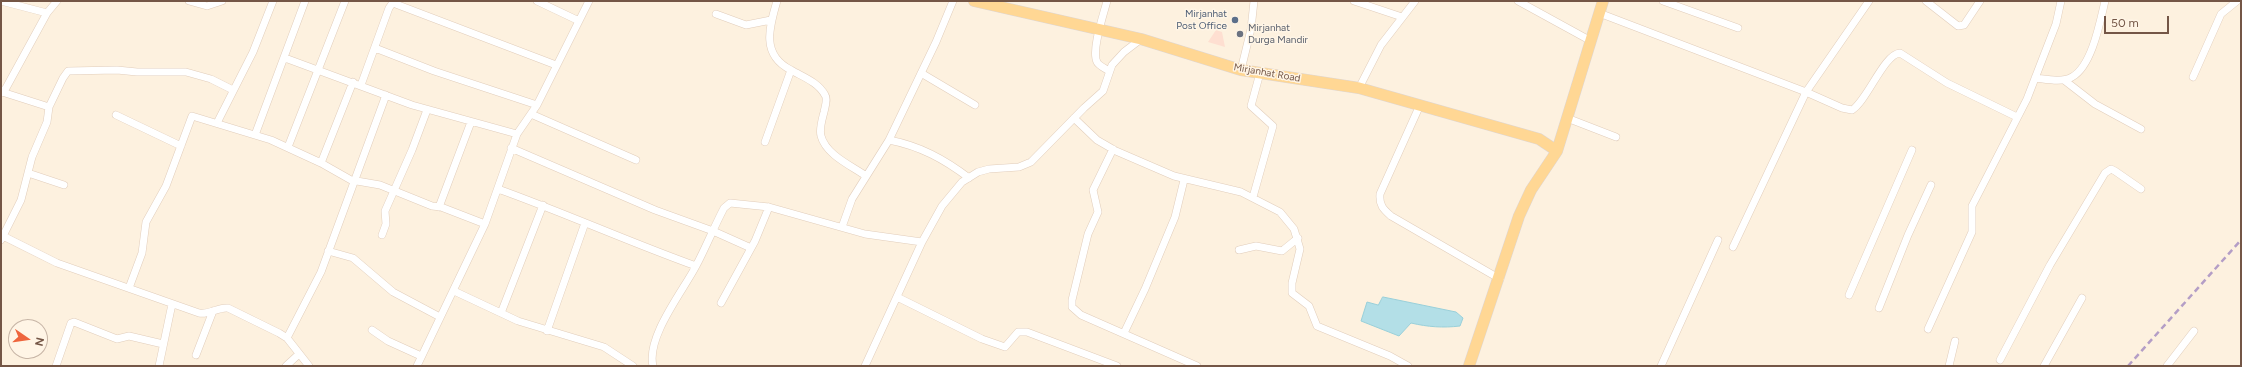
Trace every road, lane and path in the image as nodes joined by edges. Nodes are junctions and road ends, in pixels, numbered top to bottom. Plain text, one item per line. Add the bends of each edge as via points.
1 (2, 1) edge
2 (57, 1) edge
3 (189, 1) edge
4 (222, 1) edge
5 (273, 1) edge
6 (305, 1) edge
7 (345, 1) edge
8 (538, 1) edge
9 (588, 1) edge
10 (777, 1) edge
11 (953, 1) edge
12 (974, 1) edge
13 (1107, 1) edge
14 (1254, 1) edge
15 (1354, 1) edge
16 (1415, 1) edge
17 (1518, 1) edge
18 (1603, 1) edge
19 (1664, 1) edge
20 (1869, 1) edge
21 (1926, 1) edge
22 (1980, 1) edge
23 (2061, 1) edge
24 (2105, 1) edge
25 (2237, 1) edge
26 (394, 2) edge
27 (47, 13) junction
28 (1599, 13) junction
29 (716, 14) dead end
30 (1402, 17) junction
31 (577, 20) junction
32 (771, 20) junction
33 (1738, 28) dead end
34 (1099, 29) junction
35 (1141, 40) junction
36 (1591, 41) junction
37 (375, 48) junction
38 (285, 58) junction
39 (556, 64) junction
40 (791, 70) junction
41 (1241, 70) junction
42 (318, 71) junction
43 (1109, 71) junction
44 (921, 73) junction
45 (1260, 73) junction
46 (2193, 77) dead end
47 (2035, 78) junction
48 (2064, 80) junction
49 (353, 82) junction
50 (361, 85) junction
51 (1359, 88) junction
52 (234, 90) junction
53 (2, 92) edge
54 (1806, 92) junction
55 (386, 94) junction
56 (537, 105) junction
57 (975, 105) dead end
58 (1420, 105) junction
59 (49, 107) junction
60 (427, 110) junction
61 (116, 114) dead end
62 (530, 114) junction
63 (2017, 117) junction
64 (1074, 118) junction
65 (1567, 118) junction
66 (471, 122) junction
67 (217, 123) junction
68 (2141, 129) dead end
69 (517, 134) junction
70 (255, 135) junction
71 (1616, 137) dead end
72 (888, 140) junction
73 (765, 142) dead end
74 (181, 146) junction
75 (288, 147) junction
76 (511, 148) junction
77 (1113, 149) junction
78 (1912, 150) dead end
79 (1556, 151) junction
80 (636, 160) dead end
81 (321, 163) junction
82 (28, 173) junction
83 (866, 176) junction
84 (969, 178) junction
85 (1184, 180) junction
86 (355, 181) junction
87 (64, 185) dead end
88 (1931, 185) dead end
89 (498, 189) junction
90 (2141, 189) dead end
91 (393, 190) junction
92 (1253, 197) junction
93 (543, 205) junction
94 (439, 206) junction
95 (768, 207) junction
96 (585, 223) junction
97 (485, 224) junction
98 (842, 228) junction
99 (713, 230) junction
100 (382, 235) dead end
101 (2, 237) edge
102 (1298, 238) junction
103 (1718, 240) dead end
104 (922, 242) junction
105 (1733, 246) dead end
106 (751, 248) junction
107 (1240, 250) dead end
108 (328, 251) junction
109 (696, 266) junction
110 (1500, 279) junction
111 (129, 288) junction
112 (454, 291) junction
113 (1849, 295) dead end
114 (897, 297) junction
115 (2082, 298) dead end
116 (721, 303) dead end
117 (172, 304) junction
118 (1879, 308) dead end
119 (213, 311) junction
120 (501, 314) junction
121 (440, 317) junction
122 (1928, 329) dead end
123 (372, 330) dead end
124 (547, 331) junction
125 (2194, 332) dead end
126 (1124, 333) junction
127 (287, 338) junction
128 (1955, 341) dead end
129 (162, 344) junction
130 (299, 354) junction
131 (196, 355) dead end
132 (421, 356) junction
133 (2000, 360) dead end
134 (1471, 365) edge
135 (56, 366) edge
136 (159, 366) edge
137 (286, 366) edge
138 (309, 366) edge
139 (417, 366) edge
140 (633, 366) edge
141 (653, 366) edge
142 (865, 366) edge
143 (1117, 366) edge
144 (1197, 366) edge
145 (1408, 366) edge
146 (1661, 366) edge
147 (1949, 366) edge
148 (2044, 366) edge
149 (2167, 366) edge

1 - 27 street
2 - 27 street
3 - 4 street via 207,6
5 - 52 street via 253,52
6 - 38 street
7 - 42 street
8 - 31 street
9 - 31 street
10 - 32 street
11 - 44 street
12 - 34 main road, Mirjanhat Road
13 - 34 street
14 - 41 street via 1250,35
15 - 30 street
16 - 30 street
17 - 36 street
18 - 28 main road
19 - 33 street
20 - 54 street
21 - 22 street via 1958,26 1964,25
23 - 47 street via 2056,24
24 - 48 street via 2089,54 2078,72 2072,78
25 - 46 street via 2221,14
26 - 37 street
26 - 39 street
27 - 53 street
28 - 36 main road
28 - 54 street
29 - 32 street via 746,25
30 - 51 street via 1373,57
31 - 39 street
32 - 40 street via 772,54
34 - 35 main road, Mirjanhat Road
34 - 43 street via 1096,59
35 - 41 main road, Mirjanhat Road
35 - 43 street via 1115,60
36 - 65 main road
37 - 50 street
37 - 56 street
38 - 42 street
38 - 70 street
39 - 56 street
40 - 73 street
40 - 83 street via 812,82 826,97 821,132 824,141 834,154
41 - 45 main road, Mirjanhat Road
42 - 49 street
42 - 75 street
43 - 64 street via 1103,92
44 - 57 street
44 - 72 street
45 - 51 main road, Mirjanhat Road
45 - 92 street via 1251,106 1273,126
47 - 48 street
47 - 63 street
48 - 68 street via 2089,100
49 - 50 street
49 - 81 street
50 - 55 street
51 - 58 main road, Mirjanhat Road
52 - 59 street via 211,79 186,72 72,71 64,76
52 - 67 street
53 - 59 street
54 - 63 street via 1852,110 1890,58 1900,53 1947,83
54 - 105 street
55 - 60 street
55 - 86 street
56 - 62 street
58 - 79 main road, Mirjanhat Road via 1539,139
58 - 110 street via 1380,194 1379,202 1391,216
59 - 82 street via 47,122 34,150
60 - 66 street
60 - 91 street
61 - 74 street
62 - 69 street
62 - 80 street
63 - 122 street via 1972,206 1972,232
64 - 77 street via 1097,140
64 - 84 street via 1031,162 989,169
65 - 71 street
65 - 79 main road
66 - 69 street
66 - 94 street
67 - 70 street
67 - 74 street via 192,116
69 - 76 street
70 - 75 street
72 - 83 street
72 - 84 street via 928,151
74 - 111 street via 166,186 145,226 142,253
75 - 81 street
76 - 89 street
76 - 99 street via 655,210
77 - 85 street
77 - 126 street via 1093,190 1098,212 1088,234 1072,300 1074,310
78 - 113 street
79 - 110 main road via 1531,190 1519,216
81 - 86 street
82 - 87 street
82 - 101 street via 21,200
83 - 98 street via 852,199
84 - 104 street via 962,182 942,206
85 - 92 street via 1213,184
85 - 126 street via 1175,217
86 - 91 street via 364,181
86 - 108 street
88 - 118 street
89 - 93 street
89 - 97 street
90 - 133 street via 2116,171 2105,173 2050,266
91 - 94 street via 432,206
91 - 100 street via 384,215 386,224
92 - 102 street via 1280,212 1290,222
93 - 96 street
93 - 120 street
94 - 97 street
95 - 98 street
95 - 99 street via 730,203 724,208
95 - 106 street
96 - 109 street
96 - 124 street
97 - 112 street
98 - 104 street
99 - 106 street
99 - 109 street
101 - 111 street via 58,263
102 - 107 street via 1282,251 1256,246
102 - 145 street via 1300,258 1291,290 1309,306 1318,326
103 - 146 street
104 - 114 street
106 - 116 street
108 - 121 street via 353,258 393,292
108 - 127 street via 315,284
109 - 141 street via 668,310 654,348
110 - 134 main road
111 - 117 street
112 - 120 street
112 - 121 street
114 - 142 street
114 - 143 street via 1005,347 1018,332 1027,332
115 - 148 street
117 - 119 street via 203,314
117 - 129 street
119 - 127 street via 228,308
119 - 131 street
120 - 124 street
121 - 132 street
123 - 132 street
124 - 140 street via 604,347
125 - 149 street
126 - 144 street
127 - 130 street
128 - 147 street
129 - 135 street via 129,336 116,339 74,322 71,323
129 - 136 street
130 - 137 street
130 - 138 street
132 - 139 street

